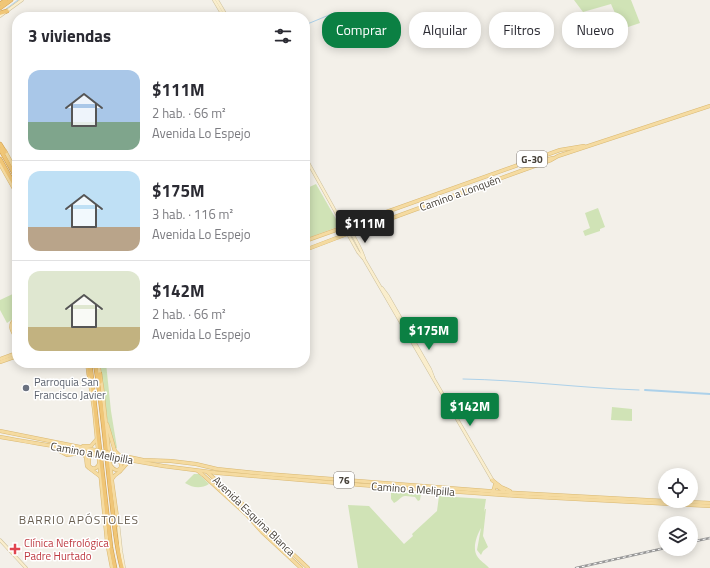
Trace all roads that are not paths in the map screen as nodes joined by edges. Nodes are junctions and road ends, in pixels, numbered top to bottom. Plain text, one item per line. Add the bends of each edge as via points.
1 (11, 0) edge
2 (22, 0) edge
3 (214, 0) edge
4 (217, 0) edge
5 (0, 8) edge
6 (7, 11) joint
7 (221, 12) edge
8 (224, 12) edge
9 (0, 15) edge
10 (710, 106) edge
11 (0, 143) edge
12 (593, 144) junction
13 (0, 149) edge
14 (6, 152) joint
15 (539, 157) junction
16 (0, 159) edge
17 (0, 163) edge
18 (12, 163) edge
19 (541, 163) junction
20 (310, 166) edge
21 (12, 170) edge
22 (10, 177) junction
23 (12, 180) edge
24 (12, 185) edge
25 (374, 216) junction
26 (376, 224) junction
27 (345, 227) junction
28 (348, 233) junction
29 (318, 237) junction
30 (310, 240) edge
31 (321, 244) junction
32 (310, 248) edge
33 (12, 355) edge
34 (12, 356) edge
35 (0, 359) edge
36 (0, 362) edge
37 (89, 368) edge
38 (90, 368) edge
39 (97, 368) edge
40 (98, 368) edge
41 (100, 374) junction
42 (88, 375) joint
43 (100, 397) junction
44 (105, 417) junction
45 (0, 431) edge
46 (0, 437) edge
47 (97, 438) junction
48 (54, 442) junction
49 (69, 445) junction
50 (49, 446) junction
51 (65, 448) junction
52 (96, 453) junction
53 (66, 455) junction
54 (112, 456) junction
55 (122, 456) junction
56 (134, 460) junction
57 (99, 463) junction
58 (110, 465) junction
59 (198, 465) junction
60 (195, 470) junction
61 (206, 471) junction
62 (218, 472) junction
63 (101, 477) junction
64 (214, 479) junction
65 (112, 481) junction
66 (494, 483) junction
67 (361, 484) junction
68 (492, 491) junction
69 (473, 492) junction
70 (506, 492) junction
71 (514, 493) junction
72 (486, 494) junction
73 (518, 496) junction
74 (593, 498) junction
75 (658, 501) edge
76 (698, 502) edge
77 (710, 503) edge
78 (710, 506) edge
79 (117, 517) junction
80 (0, 540) edge
81 (117, 540) junction
82 (292, 560) junction
83 (300, 560) junction
84 (300, 567) edge
85 (26, 568) edge
86 (114, 568) edge
87 (123, 568) edge
88 (308, 568) edge

1 - 5 highway
2 - 6 main road
3 - 7 main road
4 - 8 main road
6 - 9 highway
10 - 12 main road, Camino a Lonquén / G-30
11 - 14 highway
12 - 15 main road, Camino a Lonquén / G-30 via 565,148
12 - 19 main road, Camino a Lonquén / G-30
13 - 21 highway
14 - 18 main road
15 - 19 main road
15 - 25 main road, Camino a Lonquén / G-30
16 - 22 highway
17 - 22 highway
17 - 24 main road
19 - 26 main road, Camino a Lonquén / G-30
20 - 27 main road
22 - 23 highway
25 - 26 main road via 378,219
25 - 27 main road, Camino a Lonquén / G-30
26 - 28 main road, Camino a Lonquén / G-30 via 362,226
27 - 28 main road
27 - 29 main road, Camino a Lonquén / G-30
28 - 31 main road, Camino a Lonquén / G-30
28 - 66 main road via 386,293
29 - 30 main road, Camino a Lonquén / G-30
29 - 31 main road via 316,242
31 - 32 main road, Camino a Lonquén / G-30
33 - 35 main road
34 - 36 main road
37 - 42 highway
38 - 86 highway
39 - 43 highway
40 - 41 main road
41 - 43 highway
41 - 44 main road
42 - 47 main road
43 - 81 highway
44 - 55 main road via 114,449
44 - 58 main road
45 - 48 main road, Camino a Melipilla
46 - 50 main road, Camino a Melipilla
47 - 48 main road via 89,447
47 - 57 main road
48 - 49 main road, Camino a Melipilla
49 - 51 main road
49 - 52 main road, Camino a Melipilla
50 - 51 main road, Camino a Melipilla
50 - 53 main road
51 - 52 main road, Camino a Melipilla
51 - 53 main road
52 - 54 main road, Camino a Melipilla, bridge
52 - 57 main road via 88,459 89,465 95,468
53 - 63 main road via 83,454 87,466
54 - 55 main road, Camino a Melipilla / 76
54 - 56 main road, Camino a Melipilla / 76
54 - 58 main road via 120,461 121,468 116,470
55 - 59 main road, Camino a Melipilla / 76
56 - 60 main road, Camino a Melipilla / 76
56 - 65 main road via 126,463 114,475
57 - 63 main road
58 - 65 main road
59 - 61 main road, Avenida Esquina Blanca
59 - 67 main road, Camino a Melipilla / 76 via 222,470
60 - 61 main road, Camino a Melipilla / 76
60 - 82 main road, Avenida Esquina Blanca via 247,515
61 - 62 main road, Camino a Melipilla / 76
61 - 64 main road, Avenida Esquina Blanca
62 - 64 main road
62 - 67 main road, Camino a Melipilla / 76
63 - 86 main road via 107,542
64 - 83 main road, Avenida Esquina Blanca
65 - 79 main road
66 - 68 main road via 495,488
66 - 70 main road
66 - 71 main road
67 - 69 main road, Camino a Melipilla / 76
68 - 69 main road, Camino a Melipilla / 76
68 - 70 main road, Camino a Melipilla / 76
68 - 72 main road
69 - 72 main road, Camino a Melipilla / 76
70 - 71 main road, Camino a Melipilla / 76
70 - 73 main road
71 - 74 main road, Camino a Melipilla / 76
72 - 73 main road, Camino a Melipilla / 76
73 - 74 main road, Camino a Melipilla / 76
74 - 75 main road, Camino a Melipilla / 76
74 - 78 main road, Camino a Melipilla / 76
76 - 77 main road
79 - 81 highway
79 - 87 main road
80 - 85 main road
81 - 87 highway
82 - 83 main road
82 - 84 main road, Avenida Esquina Blanca
83 - 84 main road
83 - 88 main road, Avenida Esquina Blanca

